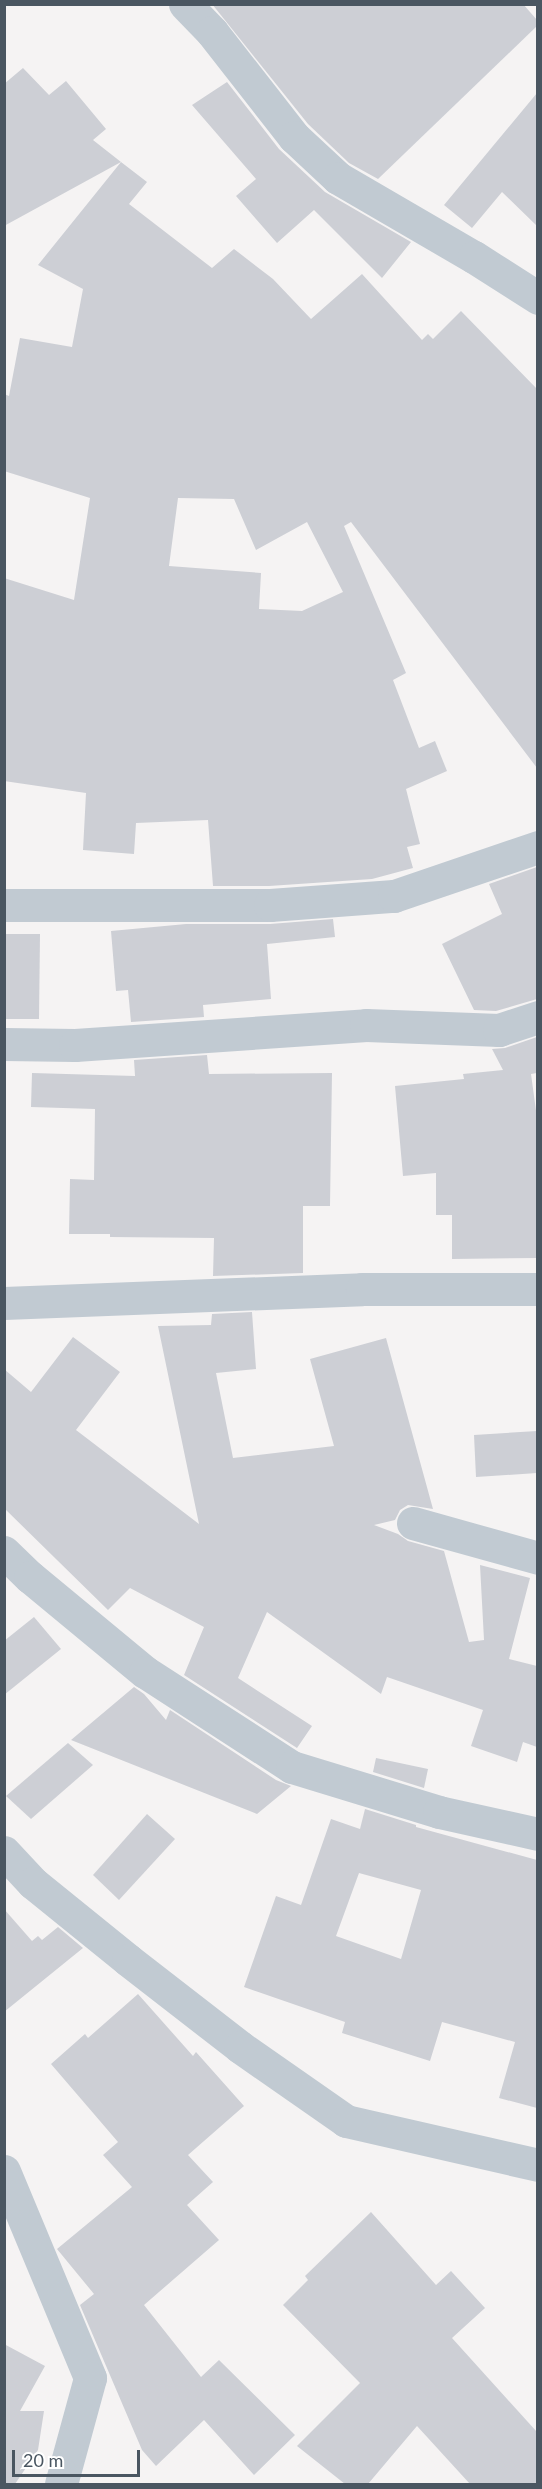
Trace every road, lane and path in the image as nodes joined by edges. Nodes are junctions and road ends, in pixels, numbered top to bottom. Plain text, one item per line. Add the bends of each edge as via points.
1 (185, 4) edge
2 (537, 298) edge
3 (537, 847) edge
4 (4, 905) edge
5 (537, 1017) edge
6 (4, 1044) edge
7 (537, 1289) edge
8 (4, 1303) edge
9 (412, 1523) dead end
10 (4, 1552) edge
11 (537, 1558) edge
12 (537, 1833) edge
13 (4, 1852) edge
14 (537, 2165) edge
15 (4, 2171) edge
16 (61, 2484) edge

1 - 2 street via 294,137 338,178
3 - 4 street via 394,896 270,905
5 - 6 street via 499,1030 366,1025 75,1045
7 - 8 street via 362,1289
9 - 11 street
10 - 12 street via 145,1672 292,1767 439,1812
13 - 14 street via 33,1883 128,1960 240,2047 346,2121
15 - 16 street via 90,2378

